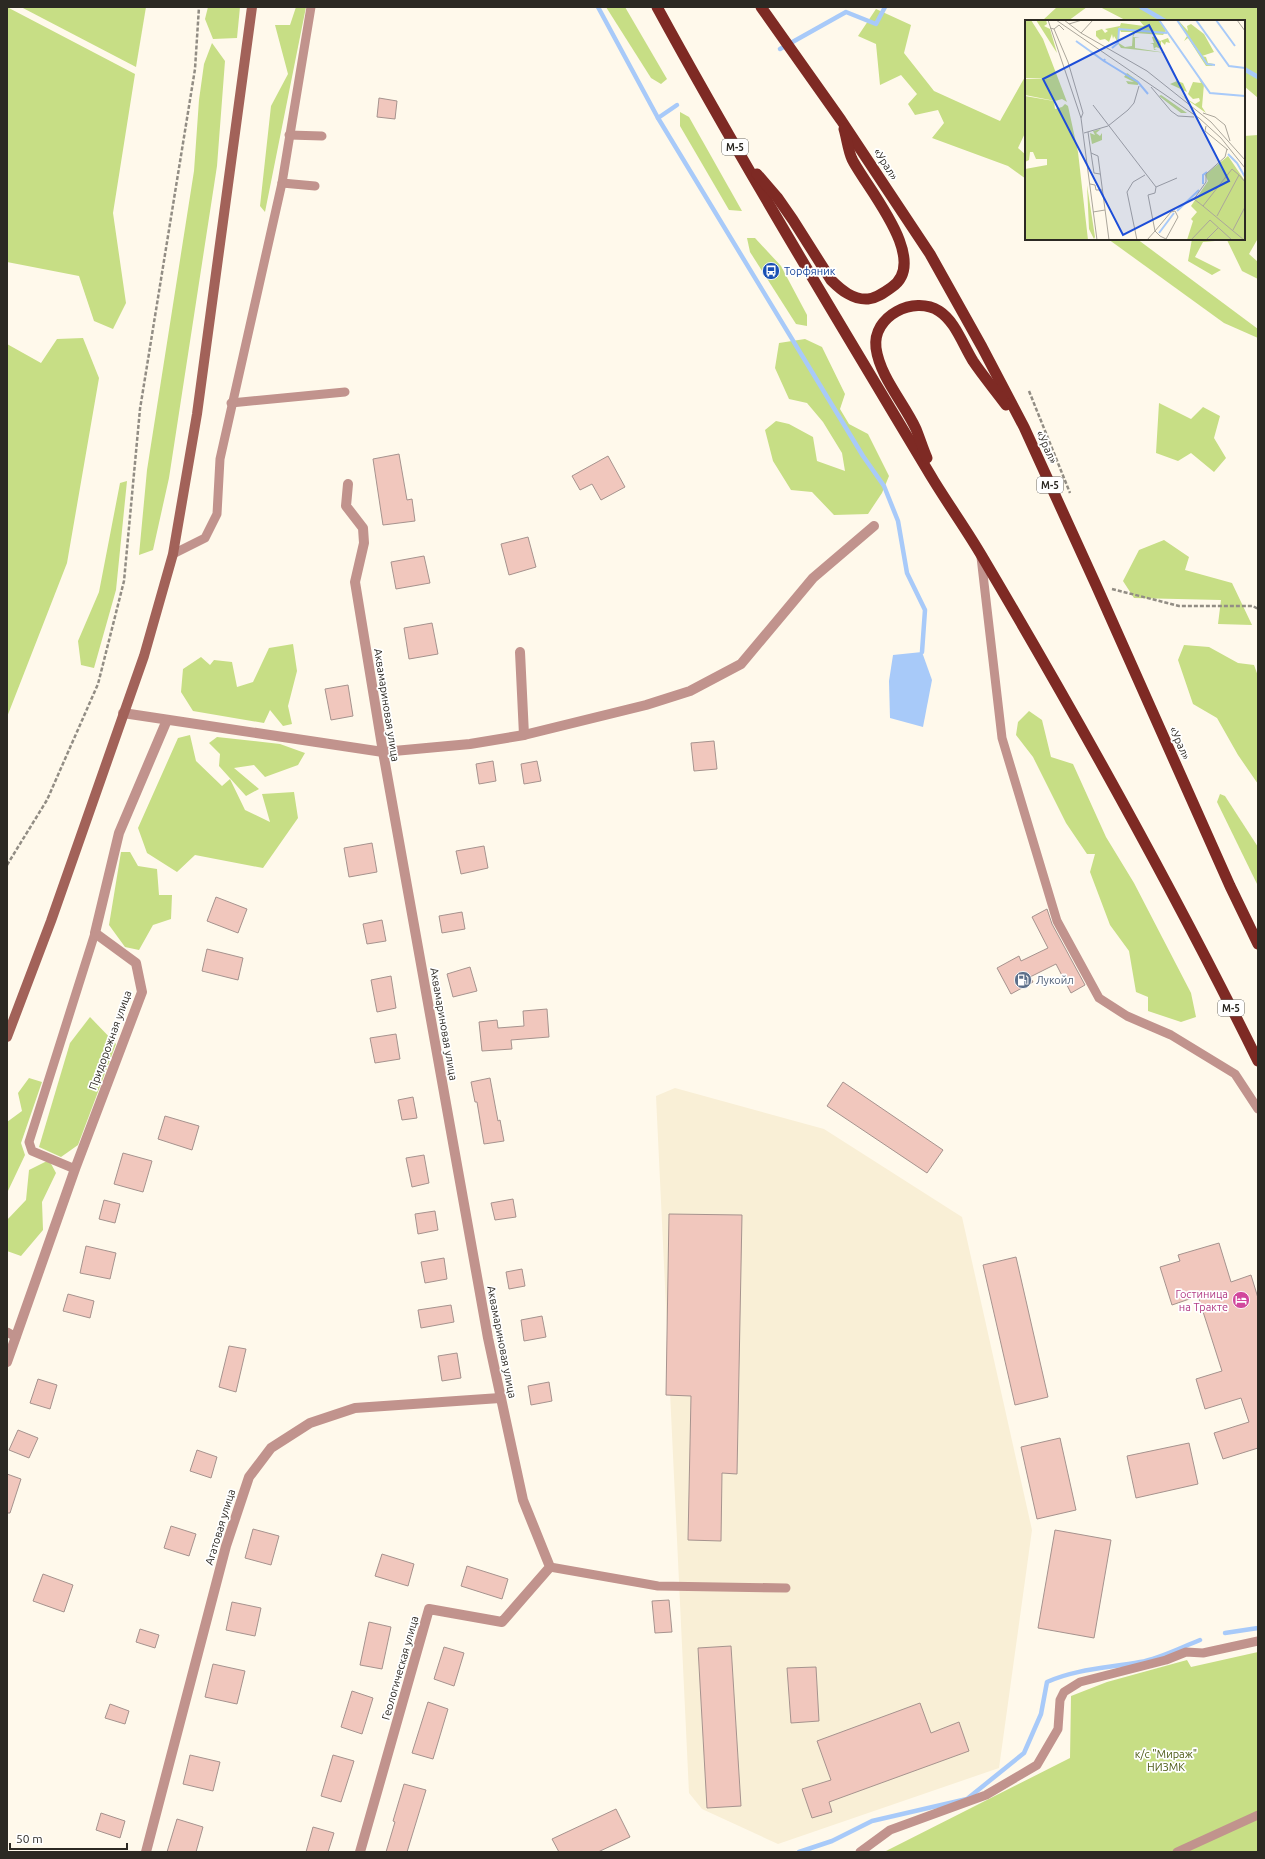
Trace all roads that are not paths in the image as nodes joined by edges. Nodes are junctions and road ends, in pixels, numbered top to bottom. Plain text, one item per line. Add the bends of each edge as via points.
1 (252, 7) edge
2 (311, 7) edge
3 (657, 7) edge
4 (761, 7) edge
5 (841, 120) junction
6 (290, 135) junction
7 (322, 136) dead end
8 (738, 152) junction
9 (282, 183) junction
10 (315, 186) dead end
11 (345, 392) dead end
12 (232, 403) junction
13 (1024, 428) junction
14 (348, 484) dead end
15 (938, 486) junction
16 (874, 526) dead end
17 (173, 554) junction
18 (981, 554) junction
19 (520, 652) dead end
20 (123, 713) junction
21 (167, 720) junction
22 (524, 735) junction
23 (383, 752) junction
24 (96, 933) junction
25 (1258, 944) edge
26 (7, 1037) edge
27 (1258, 1061) edge
28 (1258, 1109) edge
29 (75, 1169) junction
30 (11, 1334) edge
31 (7, 1362) edge
32 (500, 1398) junction
33 (550, 1567) junction
34 (786, 1588) dead end
35 (1258, 1641) edge
36 (1258, 1815) edge
37 (146, 1852) edge
38 (360, 1852) edge
39 (860, 1852) edge
40 (1178, 1852) edge

1 - 17 main road via 197,414
2 - 6 lane
3 - 8 highway, М-5
4 - 5 highway, «Урал» / М-5
5 - 8 highway via 852,158 894,226 903,248 904,264 897,284 884,293 868,299 853,297 840,290 831,280 777,197
5 - 13 highway, «Урал» / М-5 via 930,254
6 - 7 lane
6 - 9 lane
8 - 15 highway, М-5
9 - 10 lane
9 - 12 lane
11 - 12 lane
12 - 17 lane via 220,459 217,514 205,538
13 - 15 highway via 973,362 950,323 939,311 924,305 908,306 893,314 884,321 878,331 876,347 882,368 916,430
13 - 25 highway, «Урал» / М-5 via 1226,879
14 - 23 street, Аквамариновая улица via 346,506 362,528 364,543 355,582
15 - 18 highway, М-5
16 - 22 street via 813,578 741,664 682,693 646,705
17 - 20 main road via 144,656
18 - 27 highway, М-5 via 1118,794
18 - 28 lane via 1002,738 1057,921 1099,998 1128,1016 1171,1035 1235,1074
19 - 22 street
20 - 21 street
20 - 26 main road via 51,921
21 - 23 street
21 - 24 street via 119,833
22 - 23 street via 470,744
23 - 32 street, Аквамариновая улица
24 - 29 street, Придорожная улица via 136,962 142,992
24 - 29 lane via 29,1142 32,1152
29 - 30 street, Придорожная улица
30 - 31 street, Придорожная улица
32 - 33 street, Аквамариновая улица via 523,1500
32 - 37 street, Агатовая улица via 355,1408 310,1423 271,1448 249,1477 226,1546
33 - 34 lane via 658,1586
33 - 38 street, Геологическая улица via 502,1622 429,1609
35 - 39 lane via 1203,1653 1186,1652 1166,1660 1080,1682 1064,1692 1060,1700 1058,1729 1037,1766 986,1795 890,1830
36 - 40 lane

